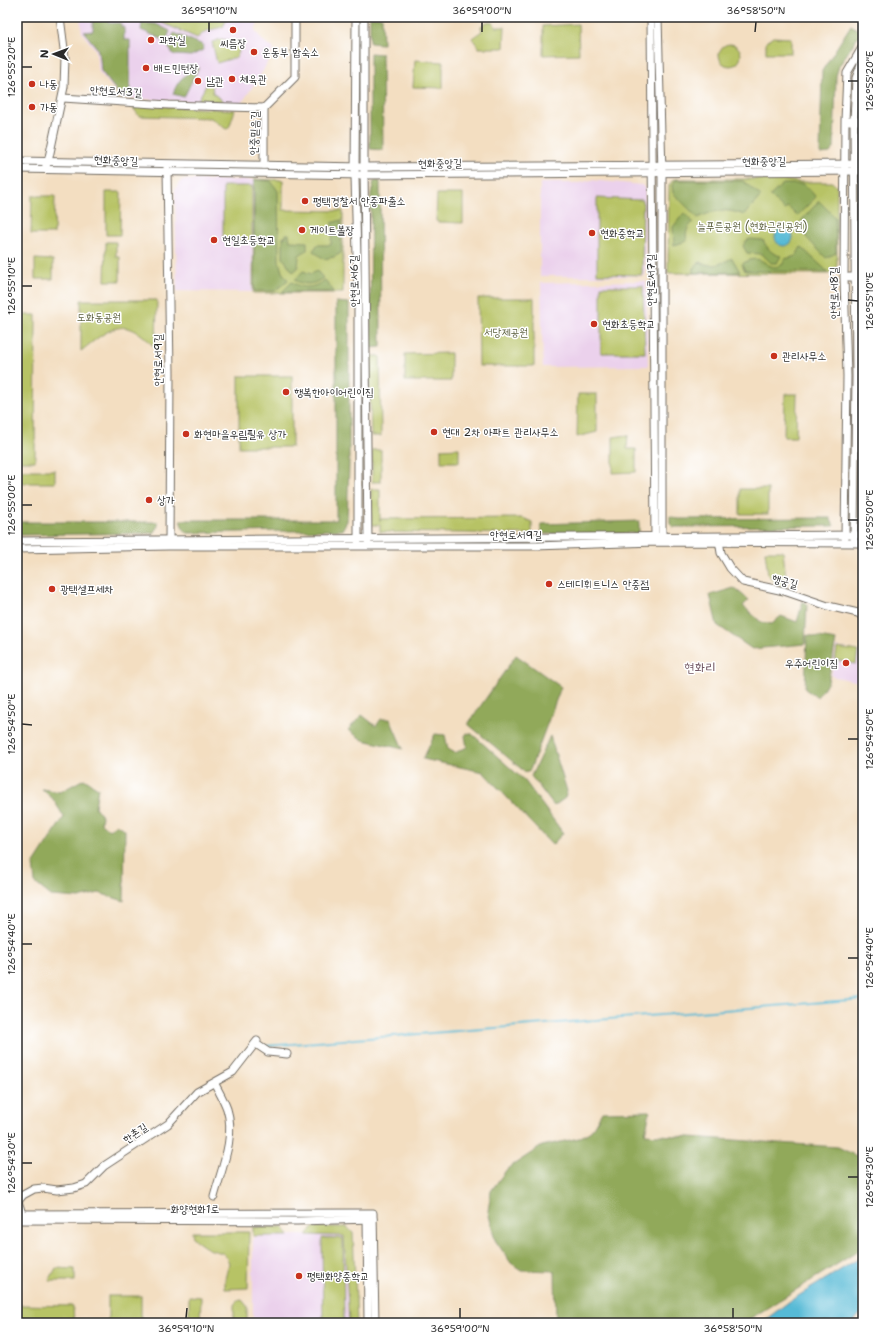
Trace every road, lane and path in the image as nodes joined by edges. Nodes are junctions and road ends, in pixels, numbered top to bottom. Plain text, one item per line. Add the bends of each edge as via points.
1 (60, 17) edge
2 (295, 17) edge
3 (356, 17) edge
4 (364, 17) edge
5 (651, 17) edge
6 (658, 17) edge
7 (863, 46) edge
8 (863, 60) edge
9 (847, 73) junction
10 (860, 73) edge
11 (63, 98) junction
12 (264, 108) junction
13 (854, 121) junction
14 (863, 121) edge
15 (845, 122) junction
16 (17, 162) edge
17 (48, 162) junction
18 (167, 164) junction
19 (652, 164) junction
20 (661, 164) junction
21 (863, 164) edge
22 (264, 165) junction
23 (355, 167) junction
24 (364, 167) junction
25 (844, 167) junction
26 (854, 167) junction
27 (17, 169) edge
28 (41, 170) junction
29 (863, 171) edge
30 (167, 173) junction
31 (651, 174) junction
32 (662, 174) junction
33 (355, 175) junction
34 (364, 176) junction
35 (844, 277) junction
36 (854, 277) junction
37 (863, 277) edge
38 (860, 377) edge
39 (845, 535) junction
40 (854, 535) junction
41 (863, 535) edge
42 (368, 537) junction
43 (658, 539) junction
44 (719, 540) junction
45 (17, 541) edge
46 (358, 541) junction
47 (169, 543) junction
48 (845, 543) junction
49 (854, 543) junction
50 (863, 543) edge
51 (368, 546) junction
52 (17, 550) edge
53 (863, 617) edge
54 (287, 1054) dead end
55 (215, 1084) junction
56 (214, 1197) dead end
57 (20, 1214) edge
58 (370, 1216) junction
59 (17, 1220) edge
60 (368, 1323) edge
61 (375, 1323) edge

1 - 11 street via 65,57
2 - 12 street, 안중믿음길 via 295,77
3 - 23 street, 안현로서6길
4 - 24 street, 안현로서6길
5 - 19 street, 안현로서7길
6 - 20 street, 안현로서7길
7 - 9 street, 안현로서8길
8 - 10 street, 안현로서8길
9 - 10 street
9 - 15 street, 안현로서8길
10 - 13 street, 안현로서8길
11 - 12 street, 안현로서3길
11 - 17 street
12 - 22 street, 안중믿음길
13 - 14 street
13 - 15 street
13 - 26 street, 안현로서8길
15 - 25 street, 안현로서8길
16 - 17 street
17 - 18 street
17 - 28 street
18 - 22 street
18 - 30 street, 안현로서9길
19 - 20 street
19 - 24 street
19 - 31 street, 안현로서7길
20 - 25 street
20 - 32 street, 안현로서7길
21 - 26 street
22 - 23 street
23 - 24 street
23 - 33 street, 안현로서6길
24 - 34 street, 안현로서6길
25 - 26 street, 현화중앙길
25 - 32 street, 현화중앙길
25 - 35 street, 안현로서8길
26 - 29 street, 현화중앙길
26 - 36 street, 안현로서8길
27 - 28 street, 현화중앙길
28 - 30 street, 현화중앙길
30 - 33 street, 현화중앙길
30 - 47 street, 안현로서9길
31 - 32 street, 현화중앙길
31 - 34 street, 현화중앙길 via 483,173
31 - 43 street, 안현로서7길
32 - 43 street, 안현로서7길
33 - 34 street, 현화중앙길
33 - 46 street, 안현로서6길 via 358,296
34 - 42 street, 안현로서6길
35 - 36 street
35 - 39 street, 안현로서8길 via 847,376
36 - 37 street
36 - 38 street, 안현로서8길
38 - 40 street, 안현로서8길
39 - 40 street
39 - 44 street
39 - 48 street, 안현로서8길
40 - 41 street
40 - 49 street, 안현로서8길
42 - 43 street
42 - 46 street
42 - 51 street, 안현로서6길
43 - 44 street, 안현로서9길
43 - 51 street, 안현로서9길 via 535,546
44 - 48 street, 안현로서9길
44 - 53 street, 행궁길 via 721,553 743,582 784,591 858,613
45 - 47 street
46 - 47 street, 안현로서9길
46 - 51 street, 안현로서9길
47 - 52 street, 안현로서9길
48 - 49 street, 안현로서9길
49 - 50 street, 안현로서9길
54 - 55 street, 한촌길 via 268,1052 257,1043 233,1072
55 - 56 street via 227,1110 229,1126 227,1148
55 - 57 street, 한촌길 via 197,1092 168,1124 104,1166 86,1184 57,1190 34,1189 23,1195 18,1201
57 - 58 street, 화양현화1로
58 - 59 street, 화양현화1로
58 - 60 street
58 - 61 street

